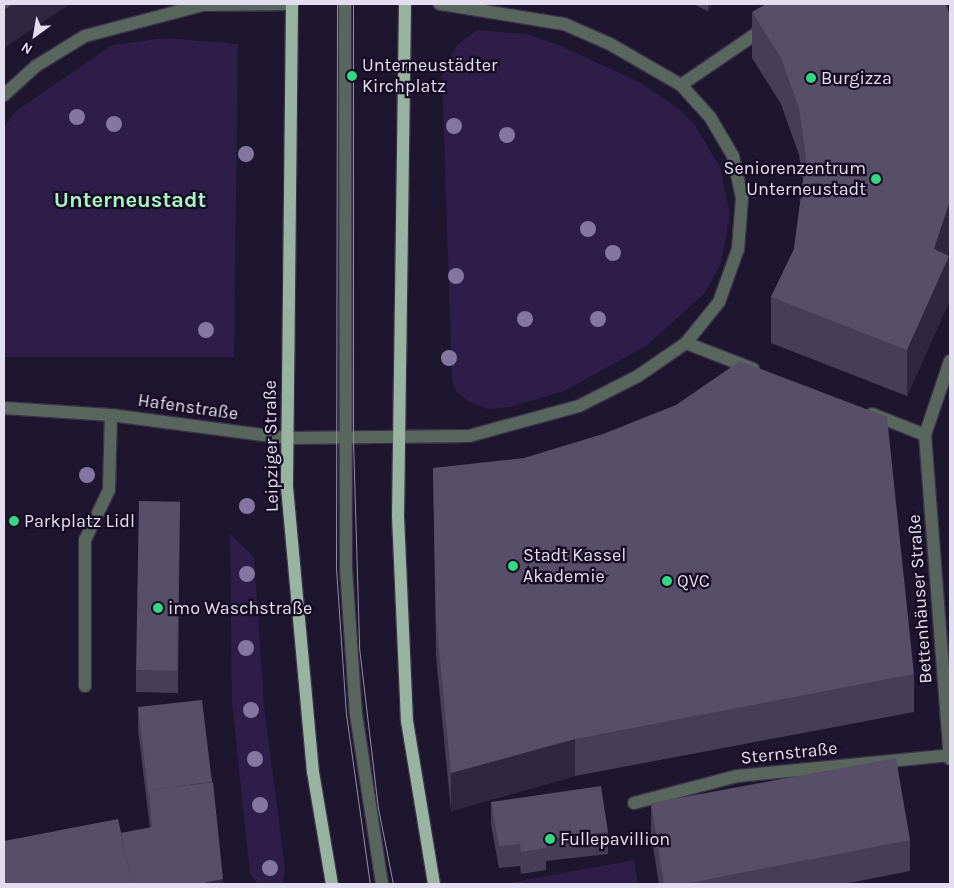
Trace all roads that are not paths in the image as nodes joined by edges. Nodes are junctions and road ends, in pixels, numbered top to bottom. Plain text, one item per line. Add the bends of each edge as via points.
1 (292, 4) edge
2 (345, 4) edge
3 (405, 4) edge
4 (440, 4) edge
5 (777, 20) edge
6 (680, 85) junction
7 (4, 95) edge
8 (686, 343) junction
9 (950, 361) edge
10 (764, 373) edge
11 (4, 408) edge
12 (854, 408) edge
13 (111, 415) junction
14 (925, 435) junction
15 (286, 438) junction
16 (397, 438) junction
17 (344, 439) junction
18 (85, 686) dead end
19 (950, 755) edge
20 (950, 759) edge
21 (634, 803) dead end
22 (332, 884) edge
23 (382, 884) edge
24 (434, 884) edge

1 - 7 street, Leipziger Straße via 202,5 94,33 36,66
1 - 15 main road, Leipziger Straße
2 - 17 street
3 - 16 main road
4 - 6 street via 564,24 610,44
5 - 6 street
6 - 8 street via 710,117 733,156 742,198 738,250 719,302
8 - 10 street
8 - 16 street via 638,376 579,406 469,436
9 - 14 street, Bettenhäuser Straße
11 - 13 street, Hafenstraße
12 - 14 street
13 - 15 street, Hafenstraße
13 - 18 street via 109,490 85,540
14 - 19 street, Bettenhäuser Straße
15 - 17 street, Hafenstraße
15 - 22 main road, Leipziger Straße via 313,772
16 - 17 street, Hafenstraße
16 - 24 main road via 407,721
17 - 23 street via 350,648 368,811
19 - 20 street, Bettenhäuser Straße
19 - 21 street, Sternstraße via 737,776

